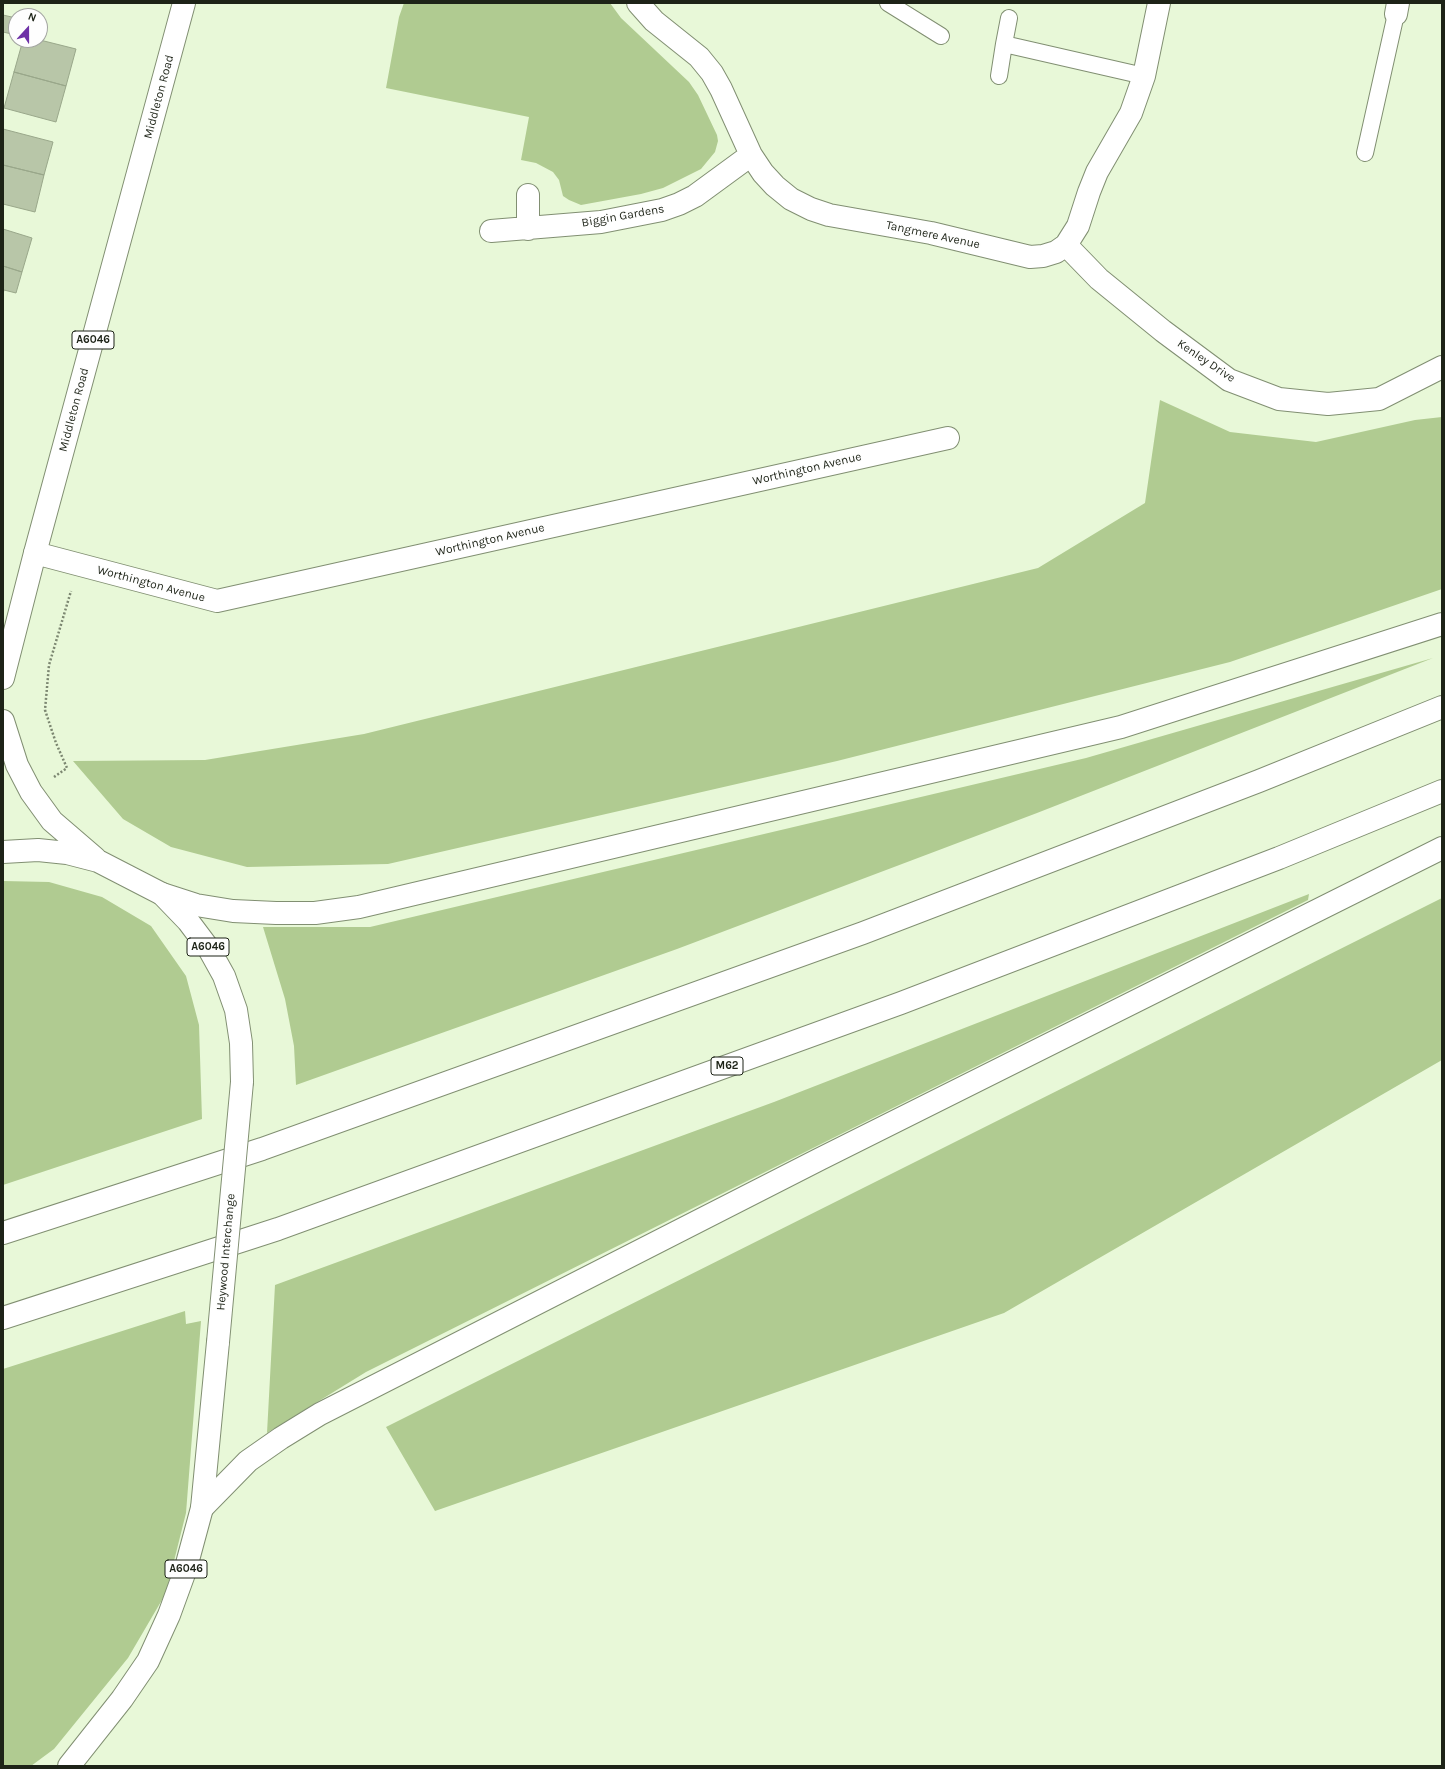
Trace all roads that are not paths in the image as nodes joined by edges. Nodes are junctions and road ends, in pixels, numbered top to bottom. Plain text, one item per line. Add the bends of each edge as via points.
1 (184, 3) edge
2 (638, 3) edge
3 (888, 3) edge
4 (1159, 3) edge
5 (1397, 8) edge
6 (1009, 18) dead end
7 (941, 36) dead end
8 (1004, 44) junction
9 (999, 76) dead end
10 (1144, 76) junction
11 (1365, 153) dead end
12 (751, 155) junction
13 (528, 195) dead end
14 (528, 229) junction
15 (491, 231) dead end
16 (1066, 245) junction
17 (1442, 367) edge
18 (948, 438) dead end
19 (35, 553) junction
20 (1442, 624) edge
21 (3, 678) edge
22 (1442, 707) edge
23 (3, 721) edge
24 (1442, 791) edge
25 (1442, 848) edge
26 (3, 852) edge
27 (98, 861) junction
28 (162, 894) junction
29 (3, 1233) edge
30 (3, 1318) edge
31 (202, 1508) junction
32 (69, 1766) edge

1 - 19 main road, Middleton Road / A6046
2 - 12 main road, Tangmere Avenue via 654,21 699,57 712,73
3 - 7 lane
4 - 10 main road, Tangmere Avenue
5 - 11 lane
6 - 8 lane
8 - 9 lane
8 - 10 lane
10 - 16 main road, Tangmere Avenue via 1131,113 1097,172 1078,226
12 - 14 main road, Biggin Gardens via 696,196 662,210 601,222
12 - 16 main road, Tangmere Avenue via 767,177 791,199 829,215 930,233 1030,257 1056,252
13 - 14 main road
14 - 15 main road, Biggin Gardens
16 - 17 main road, Kenley Drive via 1105,283 1163,331 1229,380 1279,399 1328,404 1379,399
18 - 19 main road, Worthington Avenue via 217,601
19 - 21 main road, Middleton Road / A6046
20 - 28 main road via 1121,727 359,907 315,913 233,911 196,905
22 - 29 main road via 1259,781 863,933 262,1149
23 - 27 main road, A6046 via 17,765 31,792 52,821
24 - 30 main road, M62 via 1279,858 894,1006 278,1229
25 - 31 main road via 827,1156 320,1414 248,1461
26 - 27 main road, Heywood Interchange / A6046 via 38,850 67,853
27 - 28 main road, Heywood Interchange / A6046
28 - 31 main road, Heywood Interchange / A6046, bridge via 210,949 224,976 236,1010 241,1043 242,1082
31 - 32 main road, Heywood Interchange / A6046 via 185,1571 148,1661 122,1699

